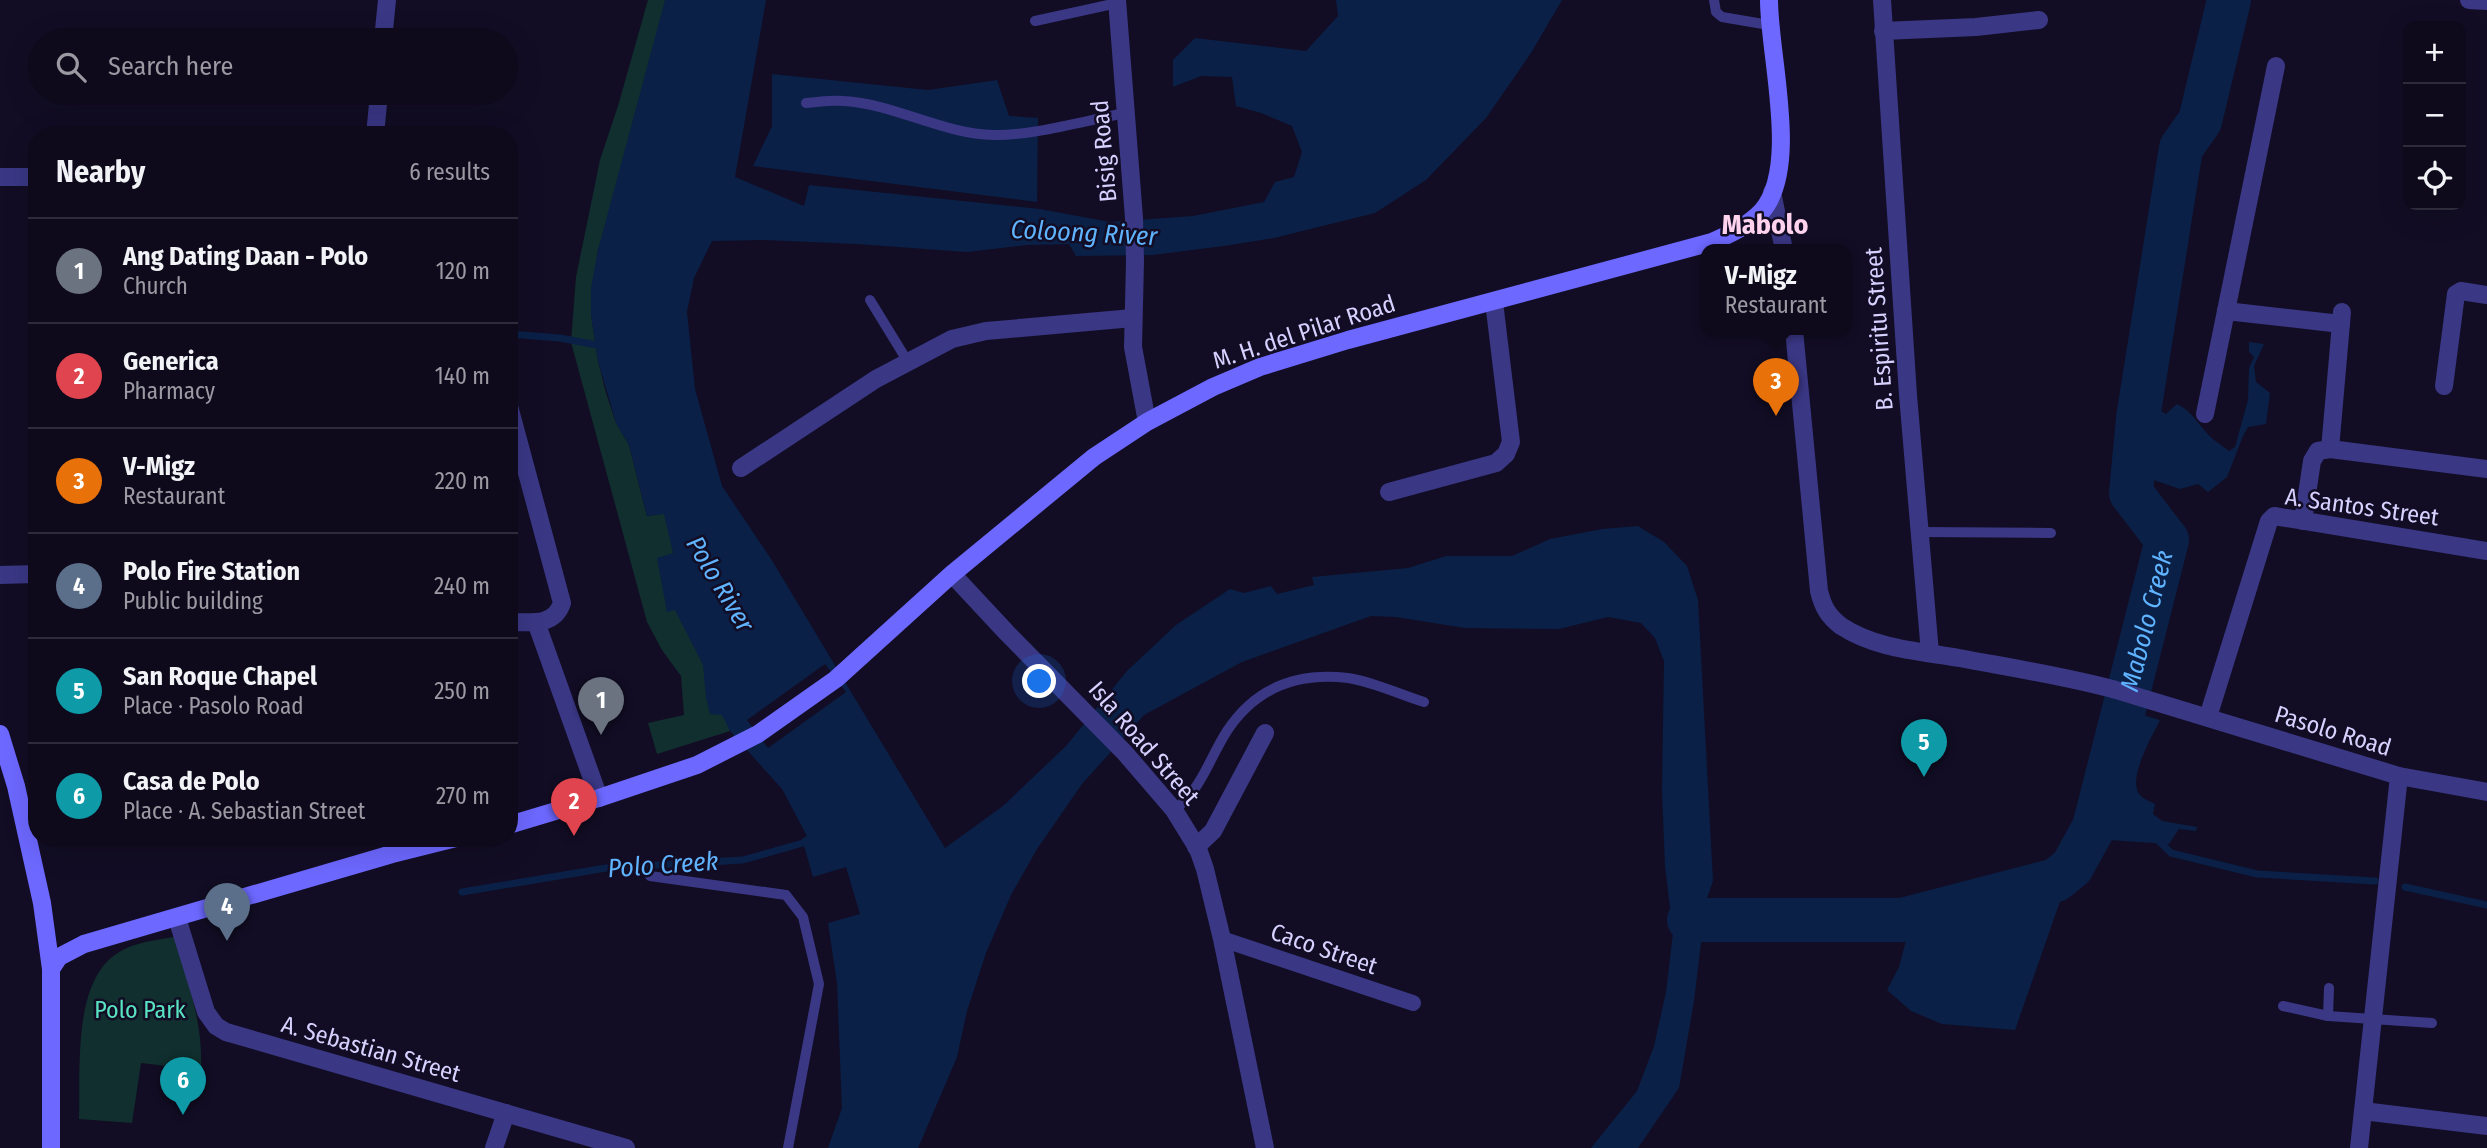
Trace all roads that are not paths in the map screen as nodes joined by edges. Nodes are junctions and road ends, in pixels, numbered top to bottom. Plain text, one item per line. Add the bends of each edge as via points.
1 (387, 0) edge
2 (1714, 0) edge
3 (1769, 0) edge
4 (1882, 0) edge
5 (2469, 0) edge
6 (1117, 1) edge
7 (2487, 1) edge
8 (2039, 20) dead end
9 (1035, 21) dead end
10 (1769, 25) junction
11 (384, 28) edge
12 (1883, 31) junction
13 (2276, 66) dead end
14 (806, 103) dead end
15 (378, 105) edge
16 (1126, 113) junction
17 (376, 126) edge
18 (0, 177) edge
19 (28, 177) edge
20 (1772, 192) junction
21 (1705, 244) edge
22 (1783, 244) edge
23 (1701, 245) edge
24 (2487, 295) edge
25 (870, 300) dead end
26 (1494, 302) junction
27 (2226, 311) junction
28 (1133, 318) junction
29 (1794, 335) edge
30 (908, 362) junction
31 (2444, 386) dead end
32 (2205, 414) dead end
33 (1147, 422) junction
34 (518, 439) edge
35 (2330, 449) junction
36 (741, 468) dead end
37 (2487, 469) edge
38 (1390, 492) dead end
39 (2303, 521) junction
40 (1920, 532) junction
41 (2051, 533) dead end
42 (2487, 551) edge
43 (28, 574) edge
44 (952, 574) junction
45 (0, 575) edge
46 (518, 622) edge
47 (536, 622) junction
48 (1930, 653) junction
49 (1424, 702) dead end
50 (2208, 717) junction
51 (1265, 733) dead end
52 (0, 734) edge
53 (2399, 776) junction
54 (2487, 792) edge
55 (599, 798) junction
56 (1174, 810) junction
57 (518, 822) edge
58 (28, 840) edge
59 (30, 847) edge
60 (386, 847) edge
61 (1196, 848) junction
62 (650, 876) dead end
63 (177, 918) junction
64 (1222, 939) junction
65 (51, 968) junction
66 (2329, 989) dead end
67 (1413, 1003) dead end
68 (2283, 1006) dead end
69 (2328, 1016) junction
70 (2373, 1018) junction
71 (2432, 1023) dead end
72 (2363, 1111) junction
73 (506, 1112) junction
74 (2487, 1126) edge
75 (604, 1145) edge
76 (51, 1148) edge
77 (494, 1148) edge
78 (626, 1148) edge
79 (788, 1148) edge
80 (1265, 1148) edge
81 (2360, 1148) edge

1 - 11 street
2 - 10 lane via 1722,18
3 - 10 main road, M. H. del Pilar Road
4 - 12 street, B. Espiritu Street
5 - 7 street
6 - 9 lane
6 - 16 street, Bisig Road
8 - 12 street
10 - 20 main road, M. H. del Pilar Road via 1781,160
12 - 40 street, B. Espiritu Street
13 - 27 street
14 - 16 lane via 844,101 962,132 995,136
15 - 17 street
16 - 28 street, Bisig Road via 1134,218
18 - 19 street
20 - 21 main road, M. H. del Pilar Road via 1763,210 1742,228
20 - 22 street
23 - 26 main road, M. H. del Pilar Road
24 - 31 street via 2456,294
25 - 30 lane
26 - 33 main road, M. H. del Pilar Road via 1260,367
26 - 38 street via 1511,442 1506,454 1496,463
27 - 32 street
27 - 35 street via 2342,318
28 - 30 street via 986,331 952,339
28 - 33 street, Bisig Road via 1133,347
29 - 48 street, Pasolo Road via 1822,606 1830,617 1860,636
30 - 36 street
33 - 44 main road, M. H. del Pilar Road via 1094,457
34 - 47 street via 562,603 552,619
35 - 37 street
35 - 39 street via 2318,451 2312,461
39 - 42 street, A. Santos Street
39 - 50 street, A. Santos Street via 2274,516 2269,521
40 - 41 lane
40 - 48 street, B. Espiritu Street
43 - 45 street
44 - 55 main road, M. H. del Pilar Road via 836,679 758,734 697,765
44 - 56 street, Isla Road Street
46 - 47 street
47 - 55 street
48 - 50 street, Pasolo Road via 2074,679
49 - 56 lane via 1350,678 1308,677 1269,690 1247,704 1199,785
50 - 53 street, Pasolo Road
51 - 61 street via 1211,834
52 - 58 main road
53 - 54 street
53 - 70 street, Pasolo Road
55 - 57 main road, M. H. del Pilar Road
56 - 61 street, Isla Road Street
59 - 65 main road
60 - 63 main road
61 - 64 street, Isla Road Street
62 - 79 lane via 786,895 803,916 819,984
63 - 65 main road via 70,950
63 - 73 street, A. Sebastian Street via 205,1012 226,1032
64 - 67 street, Caco Street
64 - 80 street, Isla Road Street
65 - 76 main road
66 - 69 lane
68 - 69 lane
69 - 70 lane
70 - 71 lane
70 - 72 street, Pasolo Road
72 - 74 street
72 - 81 street, Pasolo Road
73 - 75 street, A. Sebastian Street
73 - 77 street
75 - 78 street, A. Sebastian Street

